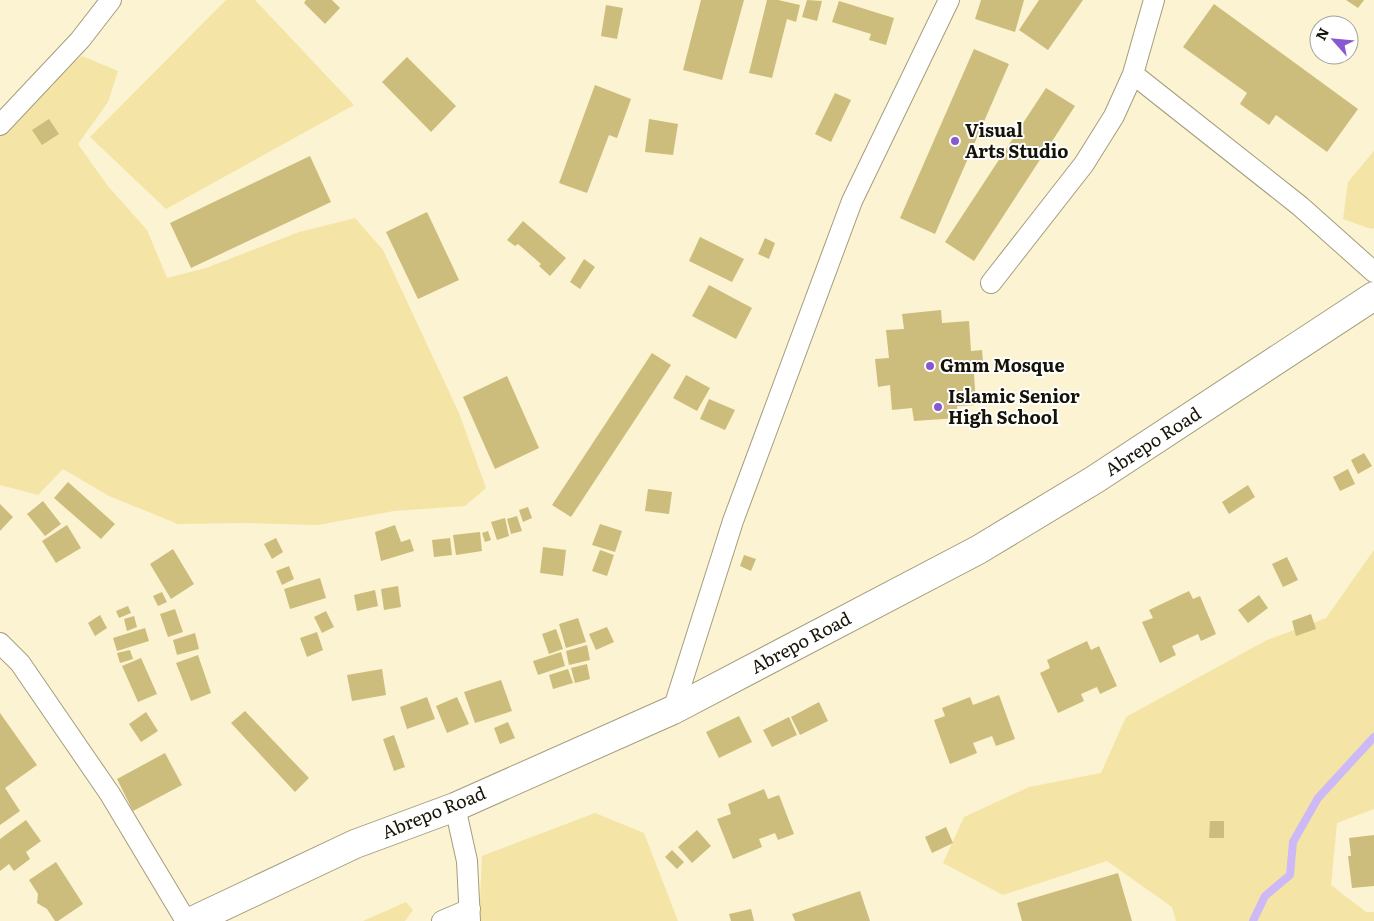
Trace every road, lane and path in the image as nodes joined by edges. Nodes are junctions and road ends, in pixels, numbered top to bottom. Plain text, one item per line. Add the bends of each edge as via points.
1 (112, 0) edge
2 (949, 0) edge
3 (1154, 0) edge
4 (1133, 74) junction
5 (0, 124) edge
6 (1374, 272) edge
7 (991, 283) dead end
8 (1374, 296) edge
9 (0, 643) edge
10 (673, 710) junction
11 (455, 807) junction
12 (470, 915) edge
13 (186, 921) edge
14 (192, 921) edge
15 (442, 921) edge

1 - 5 street via 80,40
2 - 10 street via 852,201 733,521
3 - 4 street
4 - 6 street via 1300,206
4 - 7 street via 1114,116 1084,164
8 - 10 main road, Abrepo Road via 1094,480 978,550
9 - 13 street via 20,663 110,794
10 - 11 main road, Abrepo Road
11 - 12 street via 467,861
11 - 14 main road, Abrepo Road via 355,844
12 - 15 street

